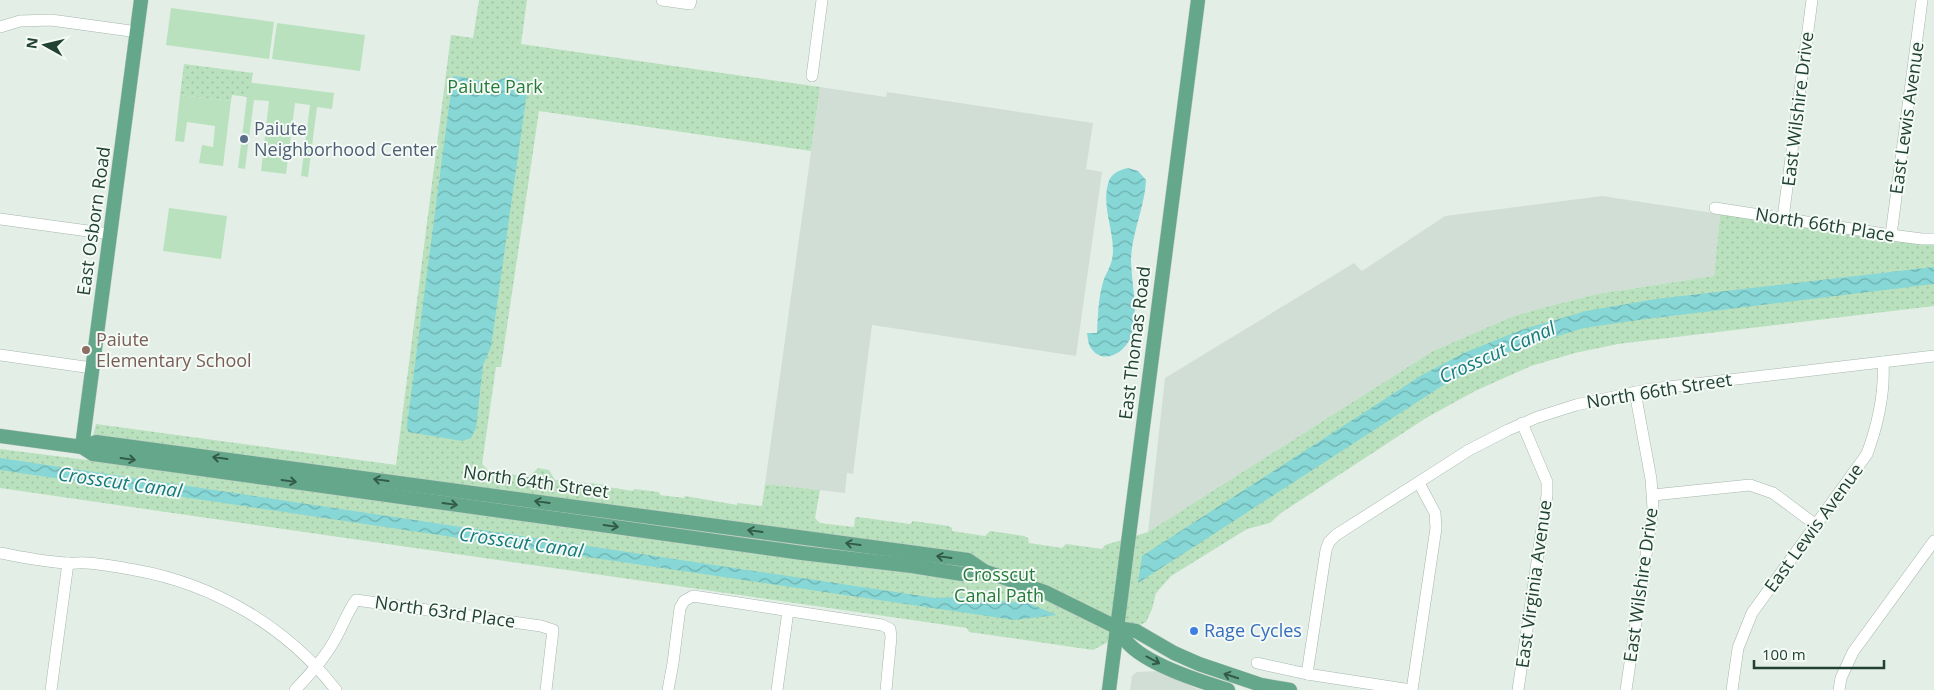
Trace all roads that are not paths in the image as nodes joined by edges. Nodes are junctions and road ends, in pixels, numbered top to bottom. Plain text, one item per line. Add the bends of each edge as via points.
1 (142, 0) edge
2 (662, 0) edge
3 (822, 0) edge
4 (1198, 0) edge
5 (1812, 0) edge
6 (1922, 0) edge
7 (691, 2) edge
8 (0, 27) edge
9 (138, 32) junction
10 (812, 76) dead end
11 (1715, 208) dead end
12 (1783, 218) junction
13 (0, 219) edge
14 (110, 234) junction
15 (1891, 235) junction
16 (1934, 239) edge
17 (0, 355) edge
18 (1934, 356) edge
19 (1883, 362) junction
20 (92, 368) junction
21 (1635, 392) junction
22 (1522, 423) junction
23 (0, 436) edge
24 (82, 447) junction
25 (1419, 483) junction
26 (1653, 495) junction
27 (1816, 525) junction
28 (1934, 540) edge
29 (0, 553) edge
30 (68, 563) junction
31 (788, 611) junction
32 (1118, 628) junction
33 (1257, 663) dead end
34 (315, 666) junction
35 (1307, 674) junction
36 (51, 690) edge
37 (295, 690) edge
38 (336, 690) edge
39 (546, 690) edge
40 (668, 690) edge
41 (777, 690) edge
42 (886, 690) edge
43 (1110, 690) edge
44 (1228, 690) edge
45 (1288, 690) edge
46 (1412, 690) edge
47 (1518, 690) edge
48 (1626, 690) edge
49 (1732, 690) edge
50 (1839, 690) edge

1 - 9 main road, East Osborn Road
2 - 7 street
3 - 10 street
4 - 32 main road, East Thomas Road
5 - 12 street, East Wilshire Drive
6 - 15 street, East Lewis Avenue
8 - 9 street via 20,21 51,20
9 - 14 main road, East Osborn Road
11 - 12 street, North 66th Place
12 - 15 street, North 66th Place
13 - 14 street
14 - 20 main road, East Osborn Road
15 - 16 street, North 66th Place
17 - 20 street
18 - 19 street, North 66th Street
19 - 21 street, North 66th Street
19 - 27 street, East Lewis Avenue via 1878,423 1867,454
20 - 24 main road, East Osborn Road
21 - 22 street, North 66th Street via 1576,405
21 - 26 street, East Wilshire Drive
22 - 25 street, North 66th Street via 1481,443
22 - 47 street, East Virginia Avenue via 1547,482 1547,495
23 - 24 main road, North 64th Street
24 - 32 main road, North 64th Street via 96,442 968,560 984,571 1045,592
25 - 35 street, North 66th Street via 1329,542
25 - 46 street via 1435,513 1436,528
26 - 27 street via 1750,485 1773,493
26 - 48 street, East Wilshire Drive
27 - 49 street, East Lewis Avenue via 1752,613 1738,648
28 - 50 street via 1853,652
29 - 30 street
30 - 34 street via 136,570 192,585 222,598 273,629
30 - 36 street
31 - 40 street via 693,596 684,600 680,608
31 - 41 street
31 - 42 street via 882,625 890,629
32 - 43 main road, East Thomas Road
32 -> 44 main road, North 64th Street via 1134,649 1152,660
45 -> 32 main road, North 64th Street via 1199,664 1136,631
33 - 35 street
34 - 37 street, North 63rd Place
34 - 38 street
34 - 39 street, North 63rd Place via 334,642 356,600 553,630
35 - 46 street

